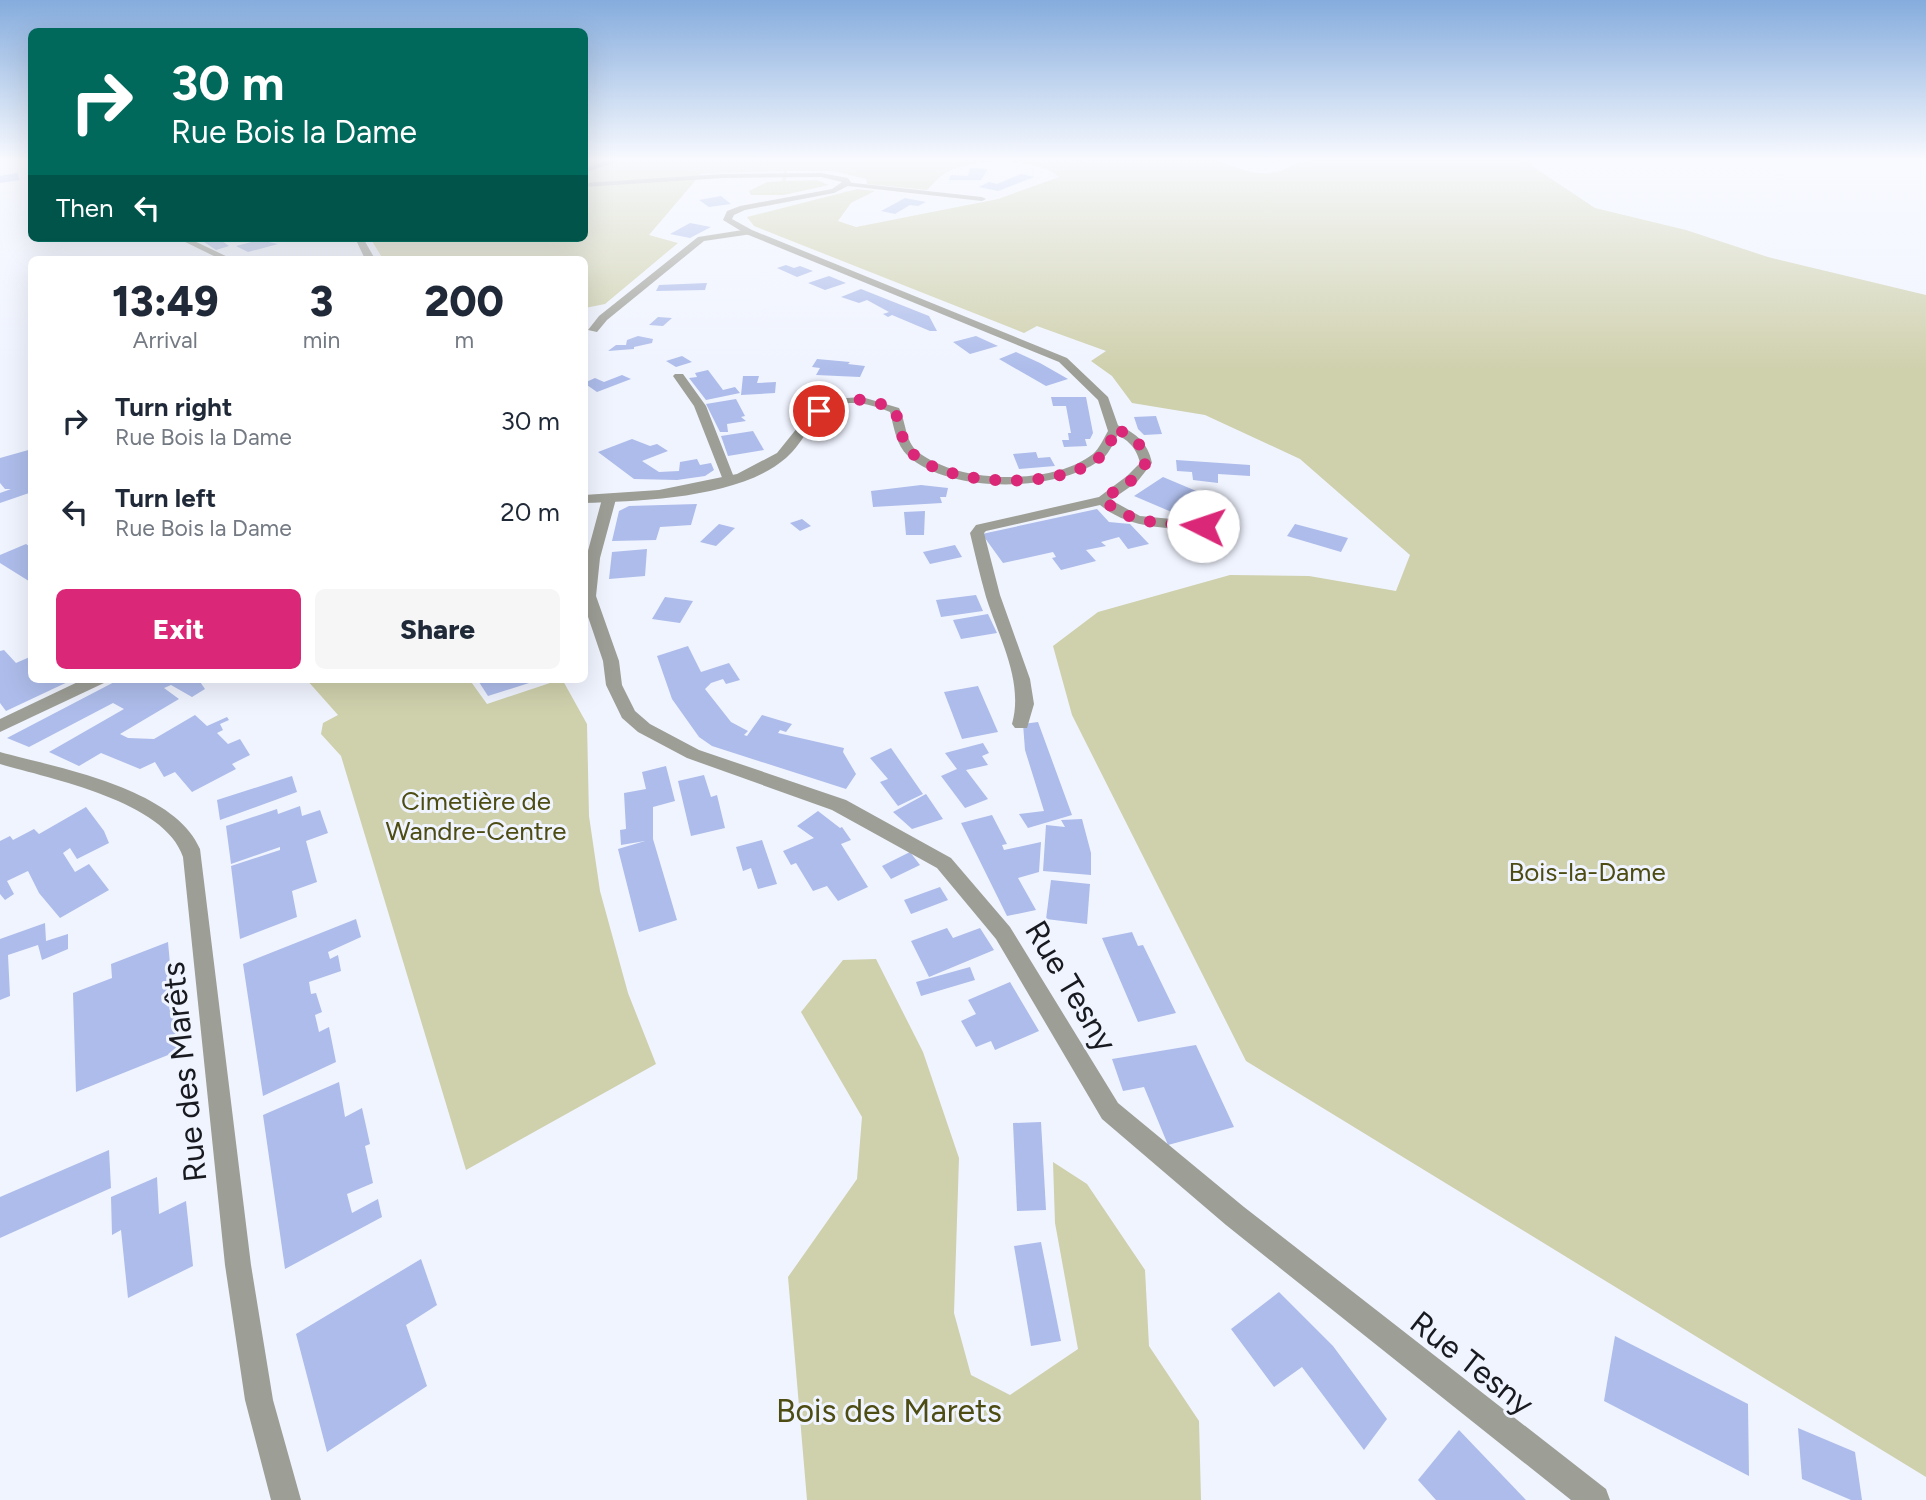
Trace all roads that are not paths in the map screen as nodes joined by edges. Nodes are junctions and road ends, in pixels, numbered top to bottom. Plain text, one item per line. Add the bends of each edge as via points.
1 (744, 230) edge
2 (749, 232) junction
3 (190, 242) edge
4 (220, 256) edge
5 (593, 330) dead end
6 (679, 376) dead end
7 (1114, 428) junction
8 (729, 480) junction
9 (588, 499) edge
10 (609, 499) junction
11 (1103, 499) junction
12 (1203, 526) dead end
13 (89, 683) edge
14 (1021, 724) dead end
15 (0, 726) edge
16 (0, 758) edge
17 (286, 1500) edge
18 (1595, 1500) edge

1 - 2 street
2 - 5 street via 701,239
2 - 7 street via 1063,360 1086,376 1105,400
3 - 4 street
6 - 8 street via 700,406
7 - 8 street via 1102,455 1076,470 1044,478 967,477 914,455 902,439 895,410 866,400 839,401 819,411 781,456
7 - 11 street via 1144,449 1146,463 1132,480
8 - 10 street
9 - 10 street
10 - 18 street, Rue Tesny via 593,558 589,597 611,661 614,685 628,714 644,728 693,754 839,805 944,863 1003,933 1110,1111 1235,1216
11 - 12 street via 1116,513 1130,518
11 - 14 street via 981,528 976,533 1022,679 1026,704
13 - 15 street
16 - 17 street, Rue des Marêts via 150,809 184,837 193,857 238,1265 259,1400

